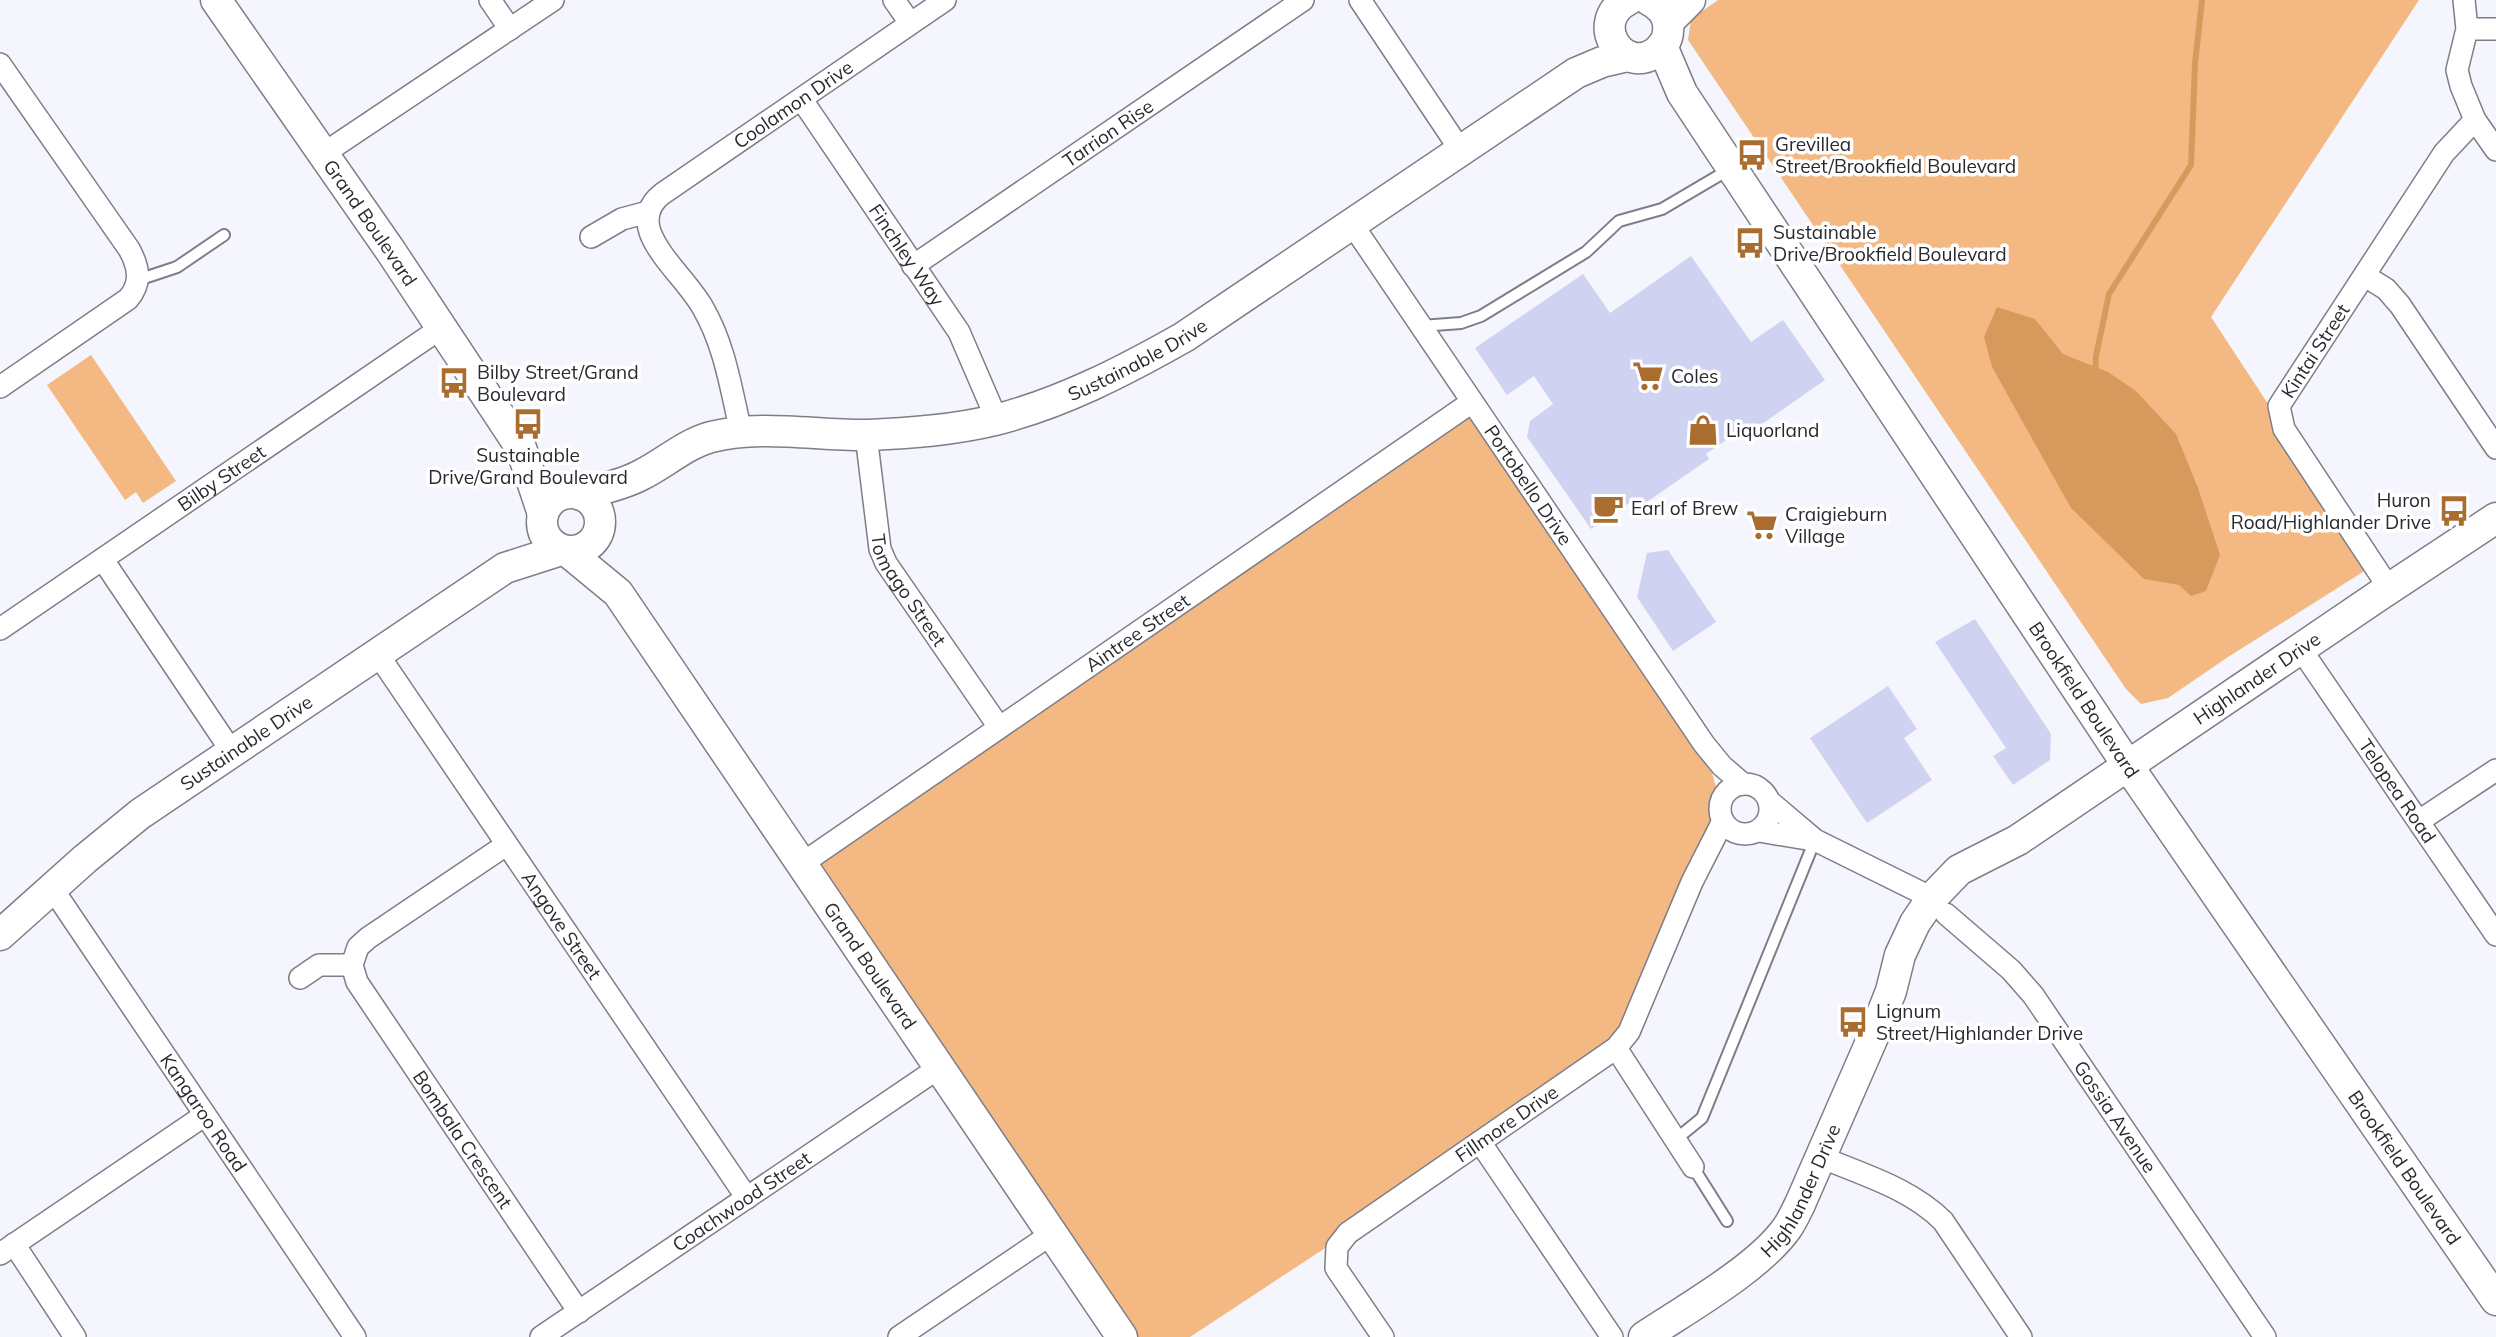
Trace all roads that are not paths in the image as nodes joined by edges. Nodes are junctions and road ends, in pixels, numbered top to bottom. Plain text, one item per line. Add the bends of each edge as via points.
1 (216, 0) edge
2 (489, 0) edge
3 (553, 0) edge
4 (894, 0) edge
5 (945, 0) edge
6 (1303, 0) edge
7 (1360, 0) edge
8 (1690, 0) edge
9 (2464, 0) edge
10 (1640, 21) edge
11 (910, 23) junction
12 (510, 29) junction
13 (2467, 29) junction
14 (2496, 29) edge
15 (0, 64) edge
16 (802, 100) junction
17 (2474, 120) junction
18 (2496, 150) edge
19 (1461, 151) junction
20 (323, 154) junction
21 (1732, 167) junction
22 (648, 212) junction
23 (1352, 225) junction
24 (224, 235) dead end
25 (591, 237) dead end
26 (913, 265) junction
27 (2365, 276) junction
28 (138, 280) junction
29 (1421, 326) junction
30 (441, 328) junction
31 (0, 387) edge
32 (1472, 402) junction
33 (997, 420) junction
34 (741, 432) junction
35 (866, 435) junction
36 (521, 448) junction
37 (2496, 448) edge
38 (640, 477) junction
39 (577, 494) junction
40 (2496, 518) edge
41 (542, 519) junction
42 (599, 529) junction
43 (564, 550) junction
44 (103, 560) junction
45 (505, 568) junction
46 (2389, 588) junction
47 (618, 593) junction
48 (0, 629) edge
49 (2300, 648) junction
50 (377, 653) junction
51 (999, 727) junction
52 (1704, 744) junction
53 (232, 752) junction
54 (2128, 766) junction
55 (2496, 770) edge
56 (1743, 784) junction
57 (1769, 801) junction
58 (1722, 813) junction
59 (2418, 821) junction
60 (1751, 832) junction
61 (1815, 840) junction
62 (506, 845) junction
63 (803, 863) junction
64 (1692, 882) junction
65 (52, 888) junction
66 (1939, 906) junction
67 (0, 935) edge
68 (2496, 935) edge
69 (352, 965) junction
70 (300, 978) dead end
71 (1616, 1048) junction
72 (940, 1067) junction
73 (205, 1115) junction
74 (1675, 1140) junction
75 (1479, 1142) junction
76 (1821, 1157) junction
77 (1693, 1167) joint
78 (747, 1198) junction
79 (1727, 1222) dead end
80 (1053, 1233) junction
81 (7, 1249) edge
82 (2496, 1300) edge
83 (579, 1312) junction
84 (75, 1337) edge
85 (355, 1337) edge
86 (541, 1337) edge
87 (900, 1337) edge
88 (1122, 1337) edge
89 (1383, 1337) edge
90 (1612, 1337) edge
91 (1644, 1337) edge
92 (2021, 1337) edge
93 (2264, 1337) edge

1 - 20 street, Grand Boulevard
2 - 12 street
3 - 12 street
4 - 11 street
5 - 11 street, Coolamon Drive
6 - 26 street, Tarrion Rise
7 - 19 street
8 - 10 street
9 - 13 street
10 - 19 street, Sustainable Drive via 1602,62 1576,73
10 - 21 street, Brookfield Boulevard
11 - 16 street, Coolamon Drive
12 - 20 street
13 - 14 street
13 - 17 street via 2457,70
15 - 28 street via 129,250
16 - 22 street, Coolamon Drive via 662,194
16 - 26 street, Finchley Way
17 - 18 street
17 - 27 street, Kintai Street via 2444,153
19 - 23 street, Sustainable Drive
20 - 30 street, Grand Boulevard
21 - 29 lane via 1662,209 1619,221 1586,252 1481,316 1461,323
21 - 54 street, Brookfield Boulevard
22 - 25 street, Coolamon Drive via 622,219
22 - 34 street via 653,238 716,332
23 - 29 street, Portobello Drive
23 - 33 street, Sustainable Drive via 1184,337 1122,372
24 - 28 lane via 177,267
26 - 33 street, Finchley Way via 959,332
27 - 37 street via 2400,305
27 - 46 street, Kintai Street via 2279,406 2284,429
28 - 31 street via 133,293 119,306
29 - 32 street, Portobello Drive
30 - 36 street, Grand Boulevard
30 - 44 street, Bilby Street
32 - 51 street, Aintree Street
32 - 52 street, Portobello Drive
33 - 35 street, Sustainable Drive via 918,433
34 - 35 street, Sustainable Drive
34 - 38 street, Sustainable Drive via 690,445
35 - 51 street, Tomago Street via 880,549 886,563
36 - 39 street, Grand Boulevard
36 - 41 street, Grand Boulevard
38 - 39 street, Sustainable Drive
38 - 42 street, Sustainable Drive
39 - 41 street via 554,498
39 - 42 street via 595,507
40 - 46 street, Highlander Drive
41 - 43 street via 547,540
41 - 45 street, Sustainable Drive
42 - 43 street via 586,547
42 - 47 street, Grand Boulevard
43 - 45 street, Sustainable Drive
43 - 47 street, Grand Boulevard
44 - 48 street, Bilby Street
44 - 53 street
45 - 50 street, Sustainable Drive
46 - 49 street, Highlander Drive
47 - 63 street, Grand Boulevard
49 - 54 street, Highlander Drive
49 - 59 street, Telopea Road
50 - 53 street, Sustainable Drive
50 - 62 street, Angove Street
51 - 63 street, Aintree Street
52 - 56 street, Portobello Drive
52 - 58 street, Portobello Drive
53 - 65 street, Sustainable Drive via 141,814
54 - 66 street, Highlander Drive via 2018,840
54 - 82 street, Brookfield Boulevard
55 - 59 street
56 - 57 street via 1759,788
56 - 58 street via 1728,791
57 - 60 street via 1769,818
57 - 61 street
58 - 60 street via 1729,828
58 - 64 street, Fillmore Drive
59 - 68 street, Telopea Road
60 - 61 street
60 - 64 street via 1717,856
61 - 66 street
61 - 74 lane via 1702,1118
62 - 69 street via 368,938 358,947
62 - 78 street, Angove Street
63 - 72 street, Grand Boulevard
64 - 71 street, Fillmore Drive via 1629,1032
65 - 67 street, Sustainable Drive
65 - 73 street, Kangaroo Road
66 - 76 street, Highlander Drive via 1931,932 1891,991
66 - 93 street, Gossia Avenue via 2033,995
69 - 70 street via 319,965
69 - 83 street, Bombala Crescent via 357,982
71 - 74 street
71 - 75 street, Fillmore Drive
72 - 78 street, Coachwood Street
72 - 80 street, Grand Boulevard
73 - 81 street
73 - 85 street, Kangaroo Road
74 - 77 street
75 - 89 street, Fillmore Drive via 1348,1233 1336,1247 1336,1268
75 - 90 street
76 - 91 street, Highlander Drive via 1788,1228 1773,1244
76 - 92 street via 1928,1206 1943,1221
77 - 79 lane
78 - 83 street, Coachwood Street
80 - 87 street
80 - 88 street, Grand Boulevard
81 - 84 street
83 - 86 street, Coachwood Street

